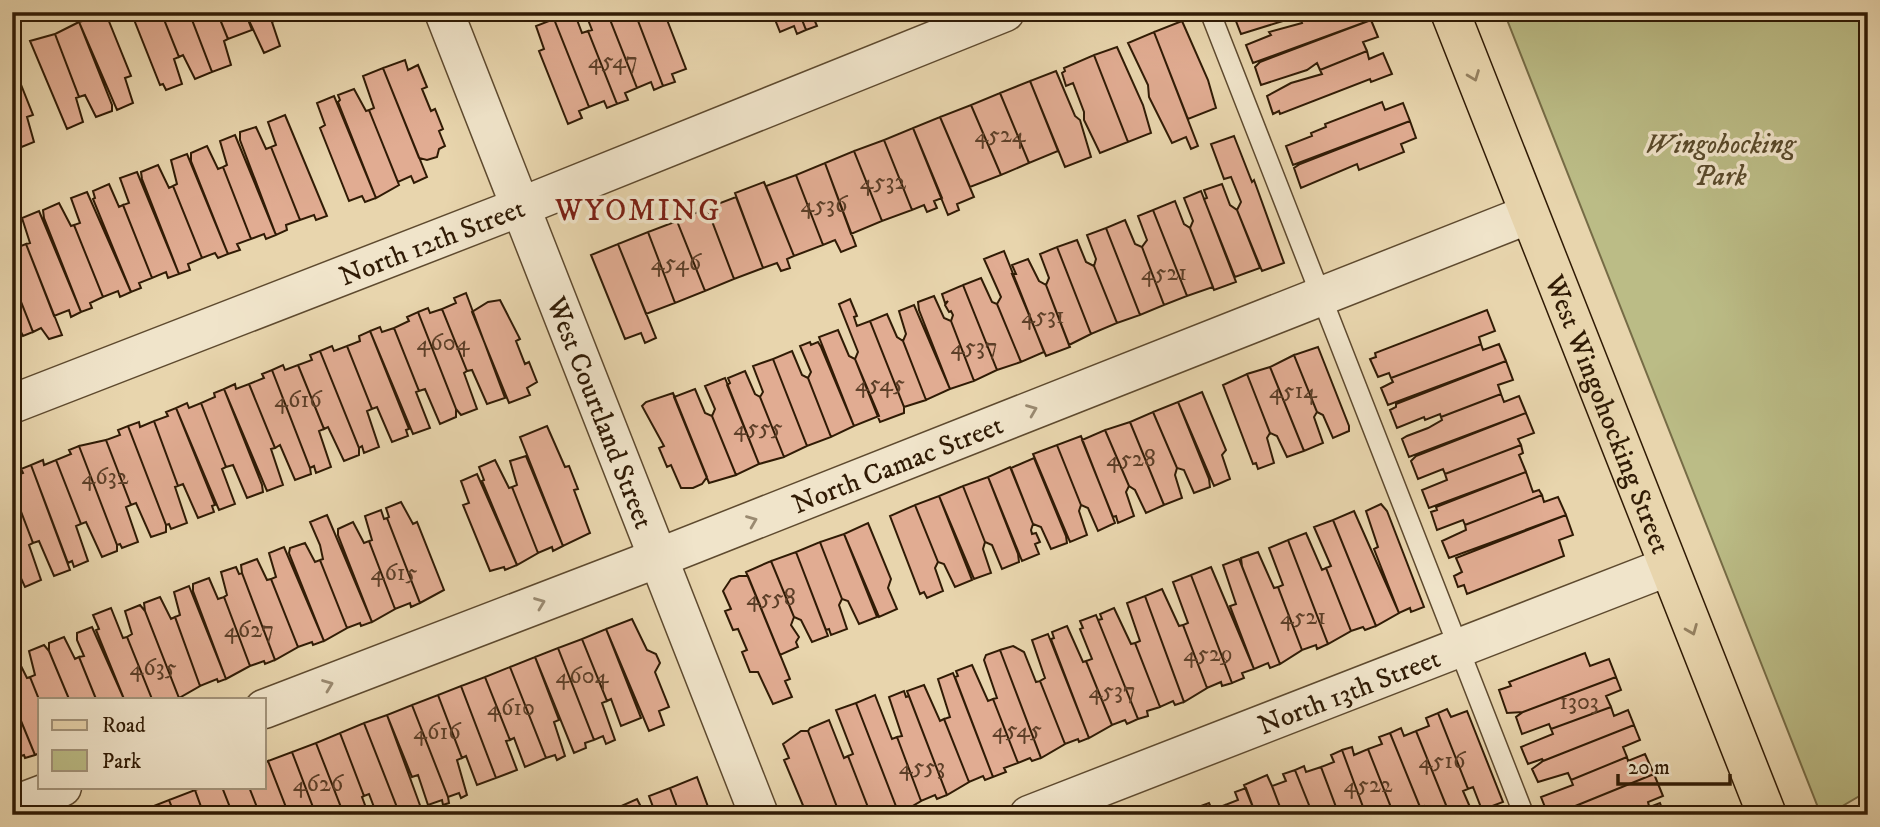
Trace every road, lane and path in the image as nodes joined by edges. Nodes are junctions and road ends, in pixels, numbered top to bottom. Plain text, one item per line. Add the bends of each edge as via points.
1 (444, 12) edge
2 (1005, 12) edge
3 (1210, 12) edge
4 (1450, 12) edge
5 (520, 207) junction
6 (1527, 215) junction
7 (1321, 296) junction
8 (12, 404) edge
9 (658, 558) junction
10 (1667, 567) junction
11 (1458, 648) junction
12 (266, 708) edge
13 (59, 788) edge
14 (12, 806) edge
15 (758, 815) edge
16 (1029, 815) edge
17 (1524, 815) edge
18 (1767, 815) edge

1 - 5 street, West Courtland Street
2 - 5 street, North 12th Street
3 - 7 lane
4 -> 6 main road, West Wingohocking Street
5 - 8 street, North 12th Street
5 - 9 street, West Courtland Street
6 - 7 street, North Camac Street
6 - 10 main road, West Wingohocking Street
9 -> 7 street, North Camac Street
7 - 11 lane
12 -> 9 street, North Camac Street
9 - 15 street, West Courtland Street
10 - 11 street, North 13th Street
10 -> 18 main road, West Wingohocking Street
11 - 16 street, North 13th Street
11 - 17 lane
13 - 14 street

